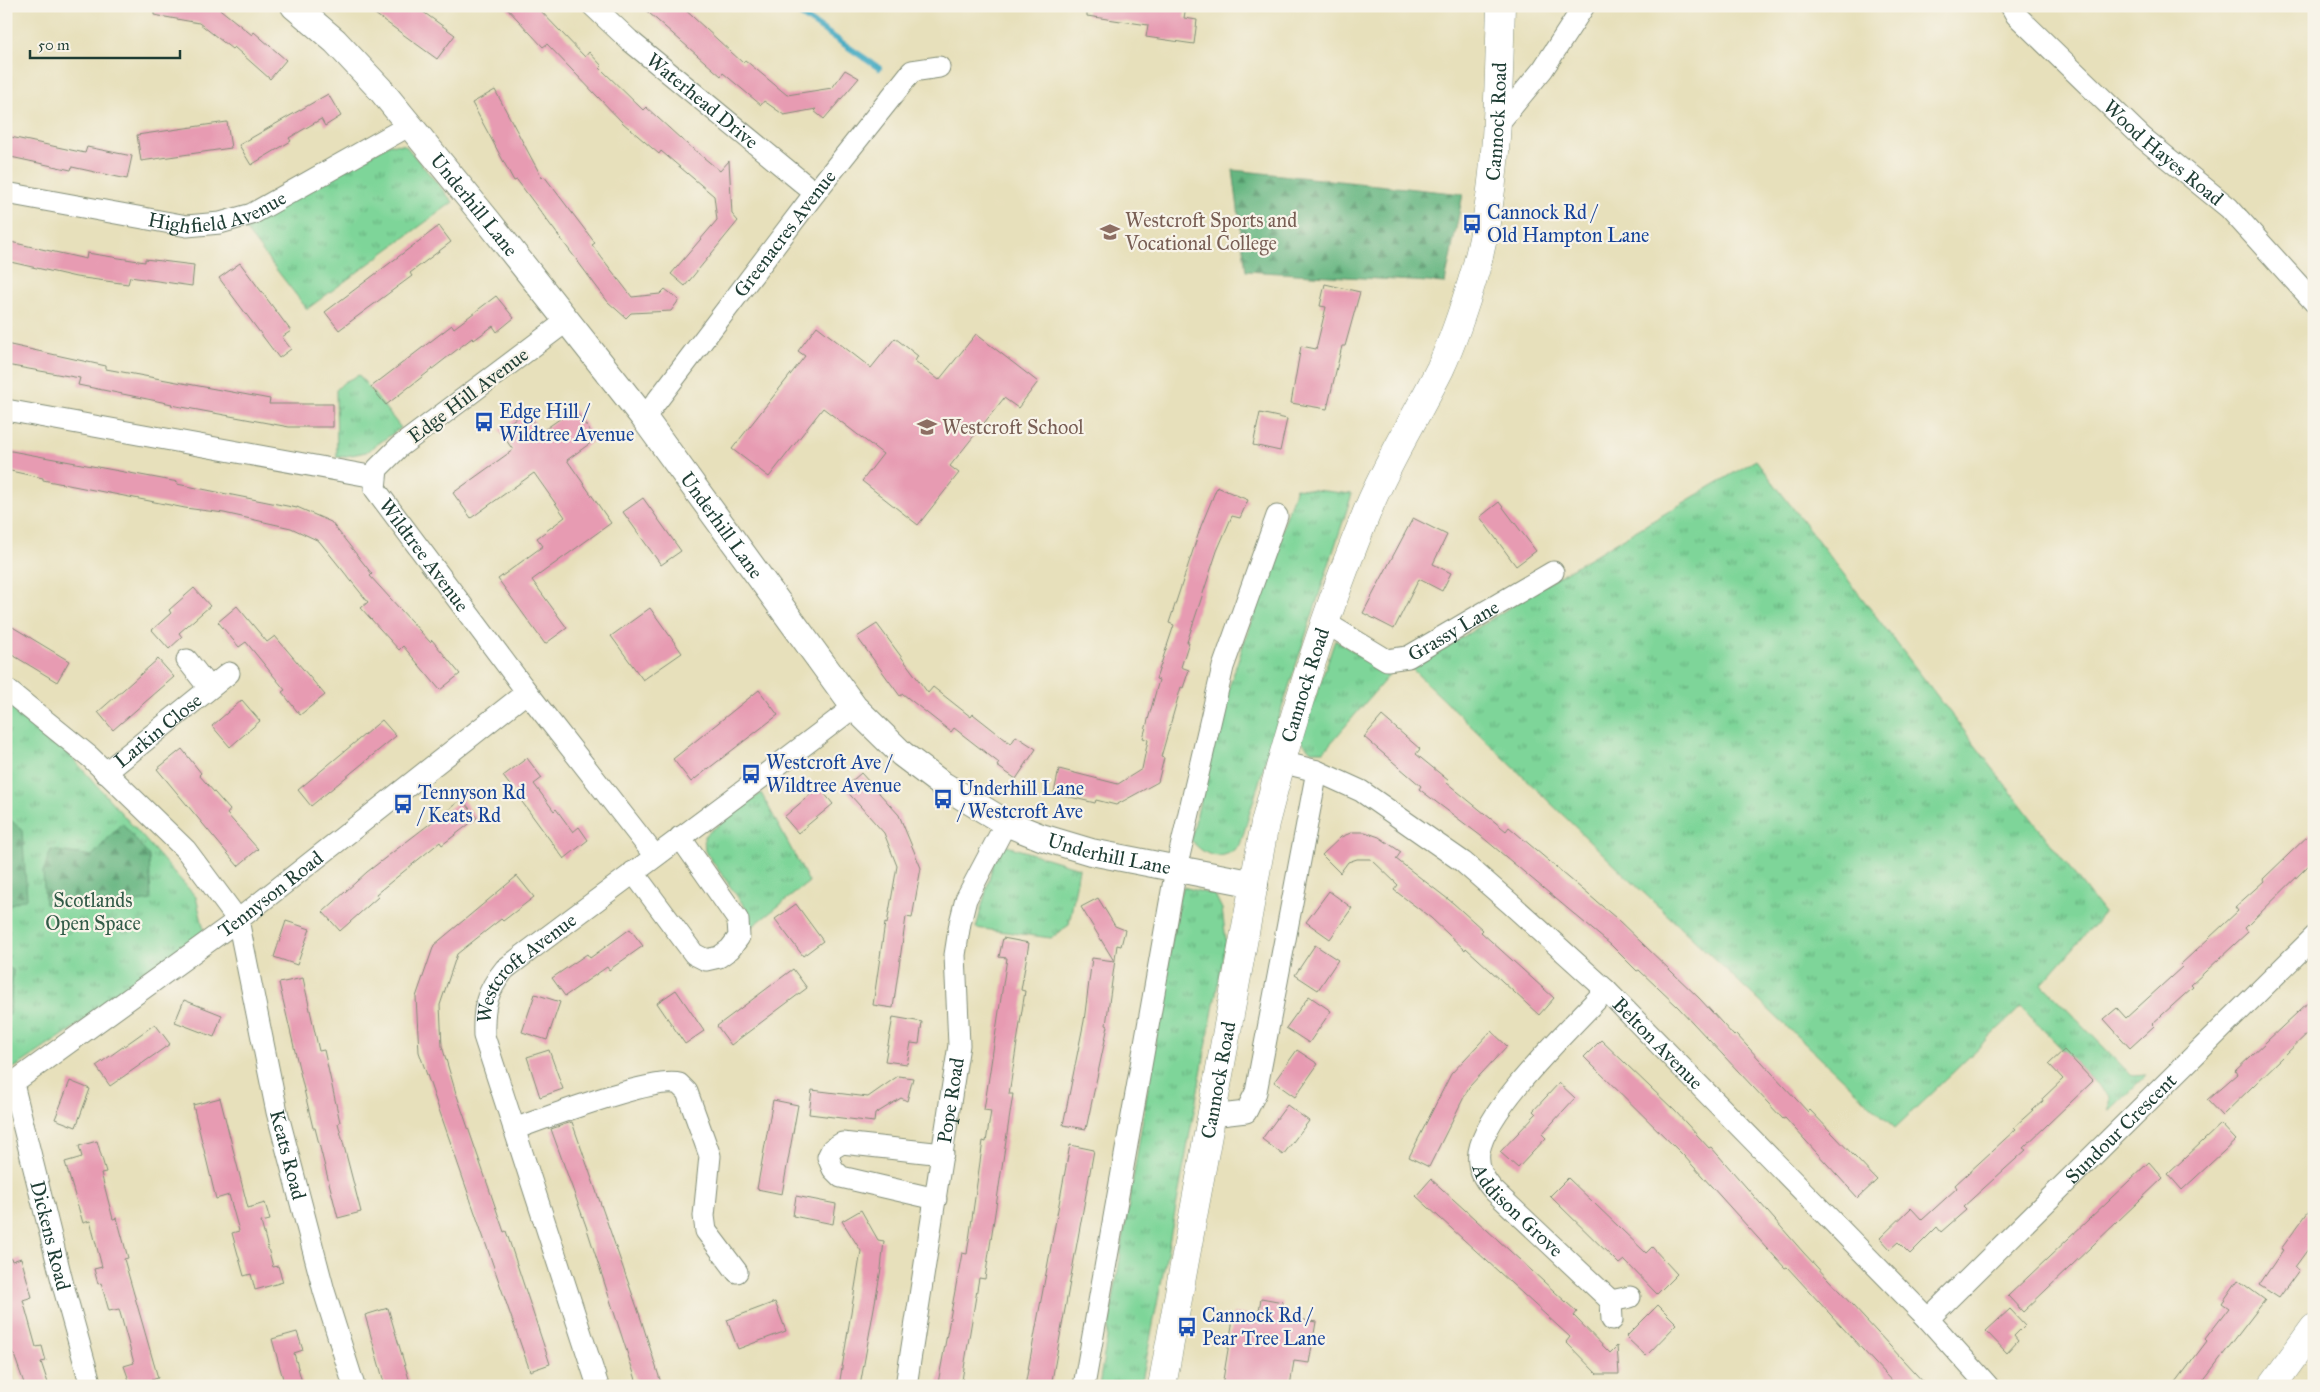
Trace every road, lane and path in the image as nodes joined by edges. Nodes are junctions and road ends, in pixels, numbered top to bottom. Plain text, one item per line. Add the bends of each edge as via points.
1 (294, 6) edge
2 (593, 6) edge
3 (1501, 6) edge
4 (1584, 6) edge
5 (2011, 6) edge
6 (939, 67) dead end
7 (410, 125) junction
8 (1497, 126) junction
9 (6, 193) edge
10 (815, 193) junction
11 (2314, 302) edge
12 (568, 320) junction
13 (6, 410) edge
14 (644, 418) junction
15 (375, 477) junction
16 (1277, 516) dead end
17 (1552, 572) dead end
18 (1326, 623) junction
19 (187, 660) dead end
20 (229, 673) dead end
21 (209, 688) junction
22 (6, 689) edge
23 (526, 692) junction
24 (854, 707) junction
25 (1281, 762) junction
26 (1317, 771) junction
27 (105, 773) junction
28 (1006, 823) junction
29 (680, 837) junction
30 (655, 856) junction
31 (1176, 869) junction
32 (633, 872) junction
33 (1255, 884) junction
34 (238, 920) junction
35 (2314, 936) edge
36 (1606, 990) junction
37 (10, 1086) edge
38 (1212, 1116) junction
39 (514, 1129) junction
40 (943, 1154) junction
41 (936, 1199) junction
42 (737, 1272) dead end
43 (1618, 1306) dead end
44 (1928, 1319) junction
45 (2313, 1329) edge
46 (91, 1386) edge
47 (354, 1386) edge
48 (598, 1386) edge
49 (906, 1386) edge
50 (1084, 1386) edge
51 (1162, 1386) edge
52 (1988, 1386) edge
53 (2272, 1386) edge

1 - 7 street, Underhill Lane via 335,41
2 - 10 street, Waterhead Drive
3 - 8 main road, Cannock Road
4 - 8 street via 1543,69
5 - 11 street, Wood Hayes Road via 2016,15 2143,138 2229,208
6 - 10 street, Greenacres Avenue via 912,71
7 - 9 street, Highfield Avenue via 252,214 220,223 187,226
7 - 12 street, Underhill Lane
8 - 18 main road, Cannock Road via 1489,214 1457,326 1440,369 1397,446 1373,499
10 - 14 street, Greenacres Avenue
12 - 14 street, Underhill Lane
12 - 15 street, Edge Hill Avenue via 399,447 377,469
13 - 15 street, Wildtree Avenue
14 - 24 street, Underhill Lane
15 - 23 street, Wildtree Avenue via 375,489 385,505
16 - 31 street via 1223,667
17 - 18 street, Grassy Lane via 1408,657 1387,660
18 - 25 main road, Cannock Road
19 - 21 street, Larkin Close
20 - 21 street, Larkin Close
21 - 27 street, Larkin Close
22 - 27 street
23 - 30 street, Wildtree Avenue
23 - 34 street, Tennyson Road
24 - 28 street, Underhill Lane via 902,754
24 - 29 street, Westcroft Avenue
25 - 26 street, Belton Avenue
25 - 33 main road, Cannock Road via 1265,824
26 - 36 street, Belton Avenue via 1362,791 1463,862
26 - 38 street via 1256,1092 1246,1112
27 - 34 street via 186,850
28 - 31 street, Underhill Lane via 1092,852
28 - 40 street, Pope Road via 966,899 960,923 955,954 960,1046
29 - 30 street, Westcroft Avenue
29 - 32 street via 738,920 739,937 730,949 706,960 694,954
30 - 32 street, Westcroft Avenue
31 - 33 street, Underhill Lane
31 - 50 street
32 - 39 street, Westcroft Avenue via 505,969 491,986 484,1010 484,1036
33 - 38 main road, Cannock Road
34 - 37 street, Tennyson Road
34 - 47 street, Keats Road via 278,1112 324,1291
35 - 44 street, Sundour Crescent
36 - 43 street, Addison Grove via 1517,1086 1498,1112 1479,1151 1479,1164 1482,1177 1493,1190
36 - 44 street, Belton Avenue
37 - 46 street, Dickens Road
38 - 51 main road, Cannock Road
39 - 42 street via 626,1091 662,1083 679,1084 687,1092 710,1156 704,1216 706,1231
39 - 48 street, Westcroft Avenue
40 - 41 street, Pope Road
40 - 41 street via 842,1143 832,1149 828,1157 841,1177
41 - 49 street, Pope Road
44 - 52 street, Belton Avenue
45 - 53 main road

